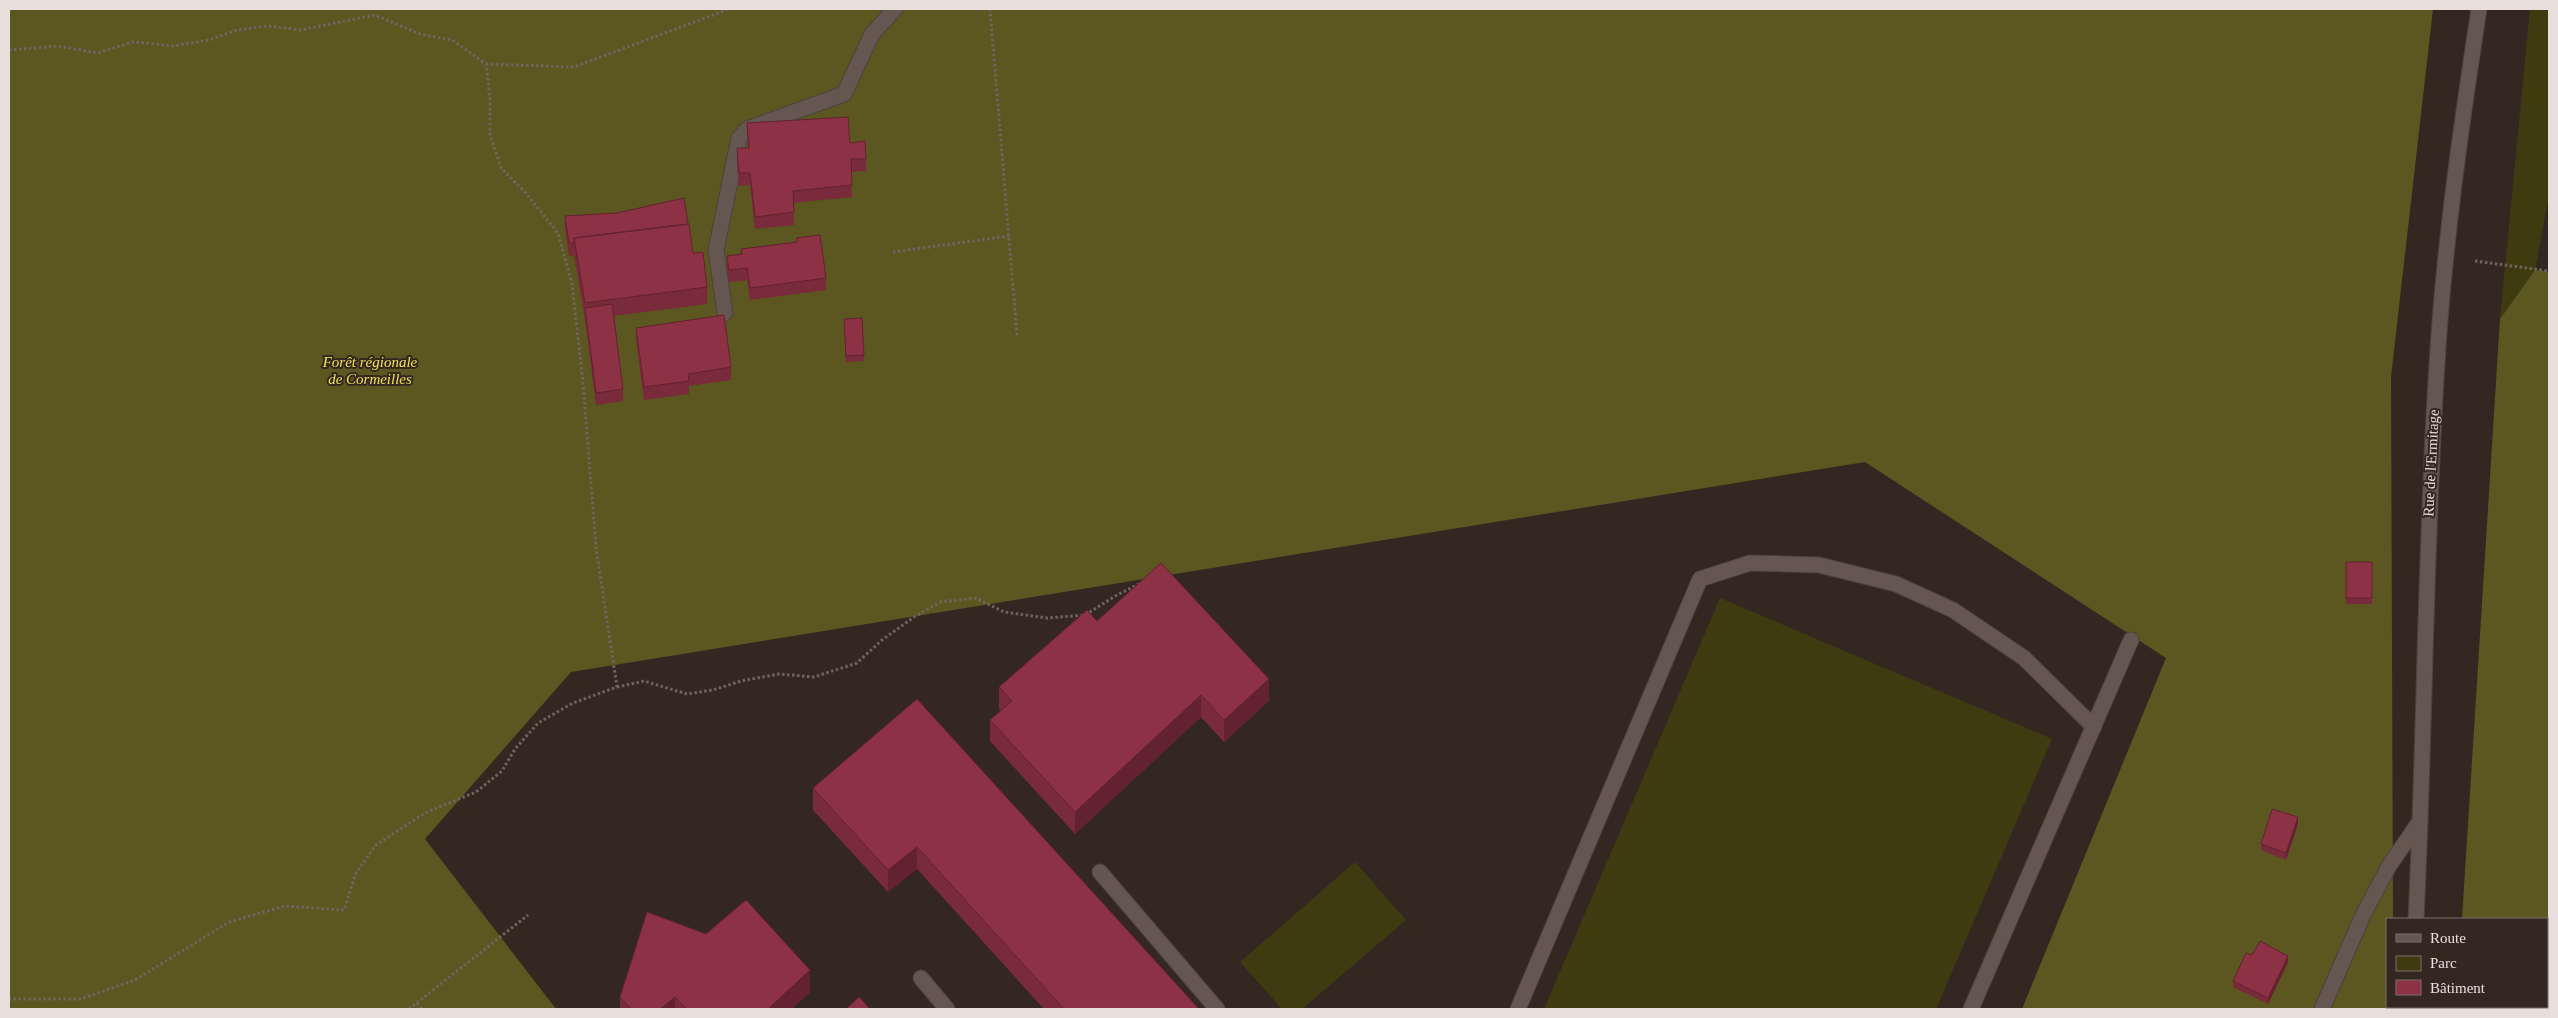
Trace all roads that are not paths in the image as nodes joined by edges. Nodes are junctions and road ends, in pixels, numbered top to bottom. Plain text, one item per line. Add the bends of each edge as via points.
1 (895, 9) edge
2 (2479, 9) edge
3 (725, 312) dead end
4 (2132, 640) dead end
5 (2094, 727) junction
6 (2420, 821) junction
7 (1100, 872) dead end
8 (2416, 918) edge
9 (921, 978) dead end
10 (947, 1009) edge
11 (1217, 1009) edge
12 (1518, 1009) edge
13 (1971, 1009) edge
14 (2322, 1009) edge

1 - 3 street via 872,34 844,94 747,129 739,138 716,250
2 - 6 street, Rue de l'Ermitage via 2445,257 2431,464
4 - 5 street
5 - 12 street via 2024,658 1953,610 1896,584 1810,564 1750,563 1700,579
5 - 13 street
6 - 8 street, Rue de l'Ermitage
6 - 14 street via 2389,866 2363,915
7 - 11 street
9 - 10 street

